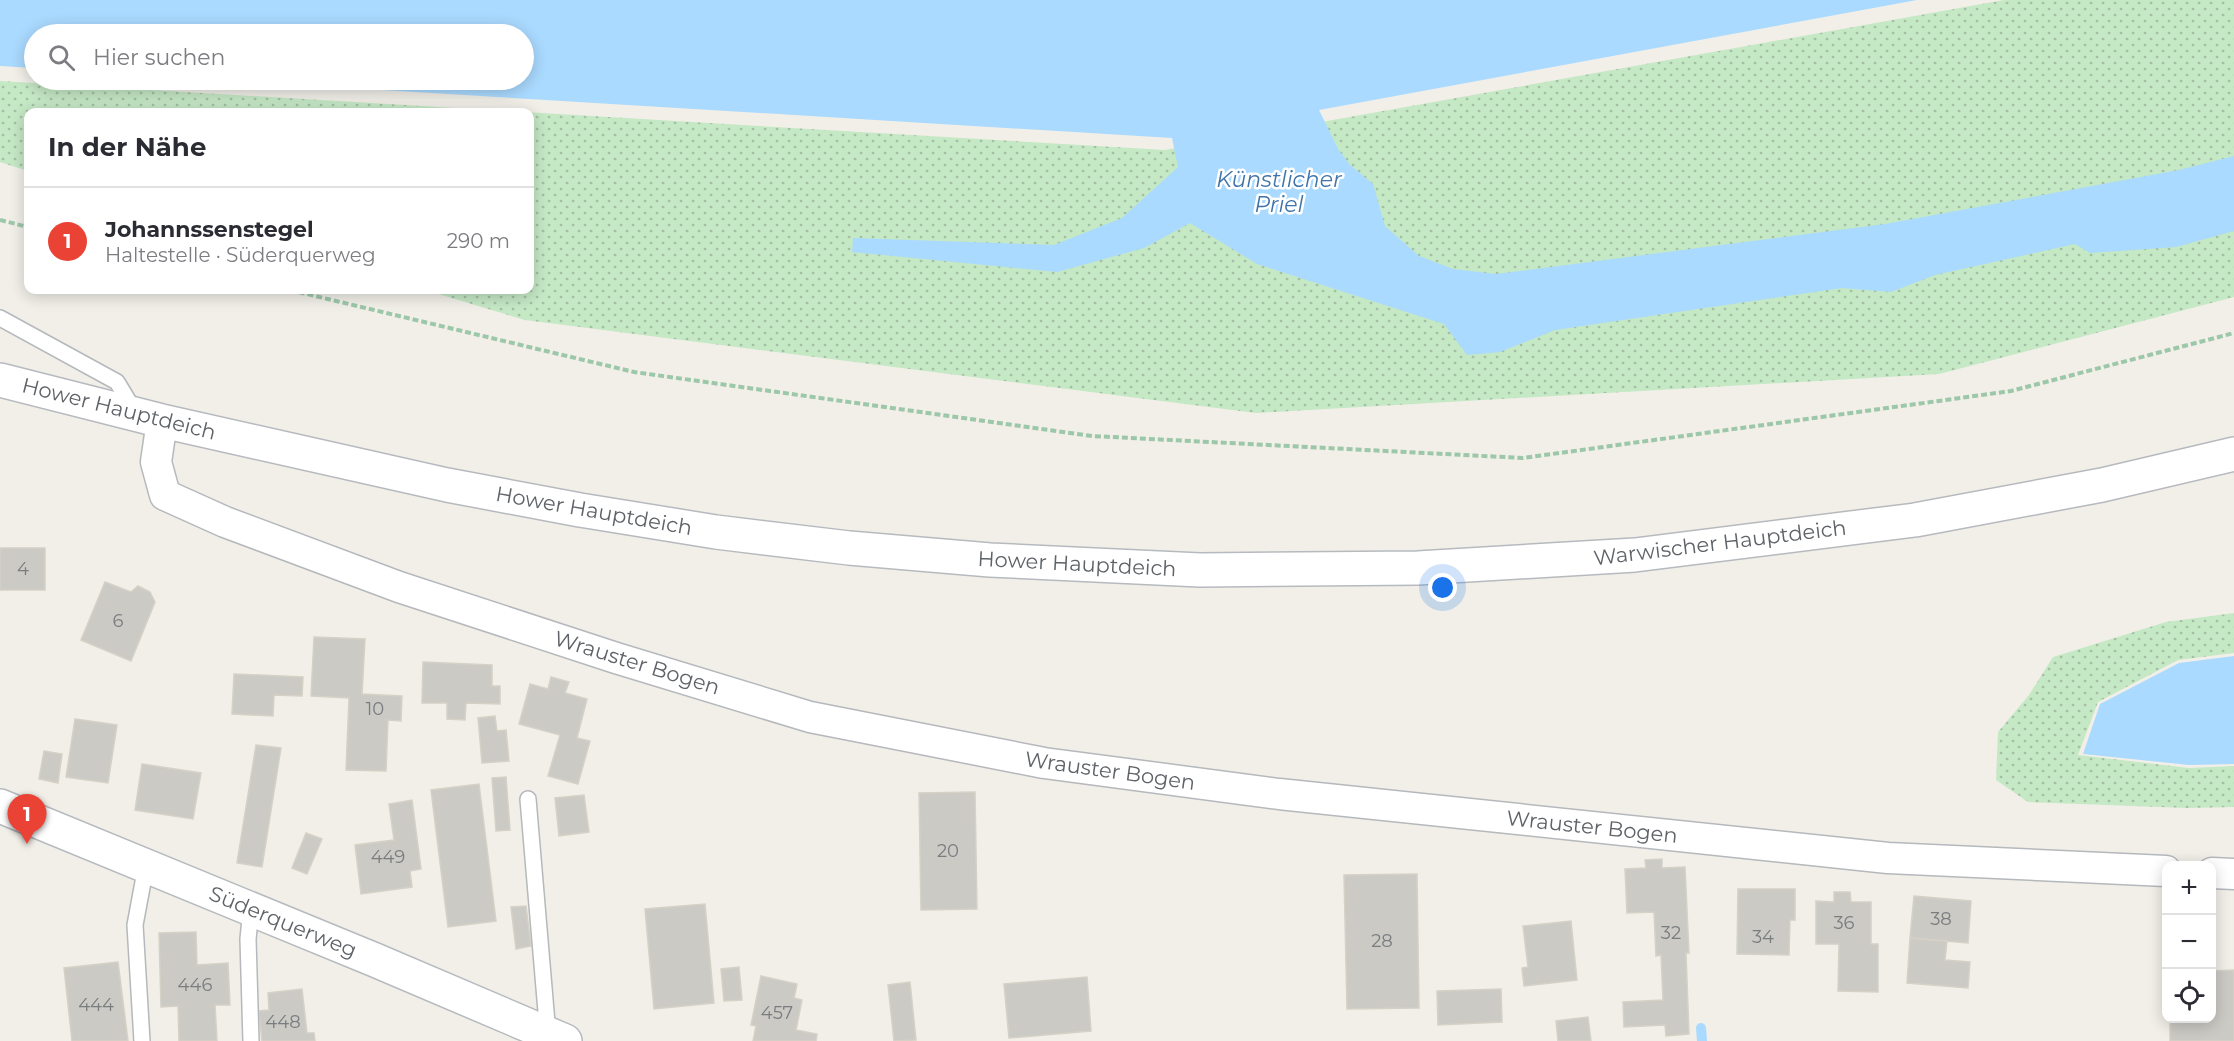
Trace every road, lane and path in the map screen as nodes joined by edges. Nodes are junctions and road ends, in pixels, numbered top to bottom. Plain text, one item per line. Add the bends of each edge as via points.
1 (0, 220) edge
2 (24, 226) edge
3 (307, 294) edge
4 (0, 318) edge
5 (2234, 333) edge
6 (0, 380) edge
7 (149, 418) junction
8 (2234, 454) edge
9 (1200, 570) joint
10 (528, 798) dead end
11 (0, 806) edge
12 (146, 866) junction
13 (2162, 871) edge
14 (2216, 873) edge
15 (2234, 874) edge
16 (251, 909) junction
17 (554, 1038) edge
18 (142, 1041) edge
19 (251, 1041) edge

1 - 2 path
3 - 5 path via 634,372 1069,433 1523,458 2011,391
4 - 7 lane via 117,382
6 - 7 street, Hower Hauptdeich
7 - 9 street, Hower Hauptdeich via 447,485 716,532 978,559
7 - 13 street, Wrauster Bogen via 165,495 225,522 410,590 810,717 1044,762 1279,795 1888,858
8 - 9 street, Warwischer Hauptdeich via 2102,485 1916,520 1635,555 1418,568
10 - 17 lane
11 - 12 street, Süderquerweg
12 - 16 street, Süderquerweg
12 - 18 lane via 135,925
14 - 15 street
16 - 17 street, Süderquerweg
16 - 19 lane

